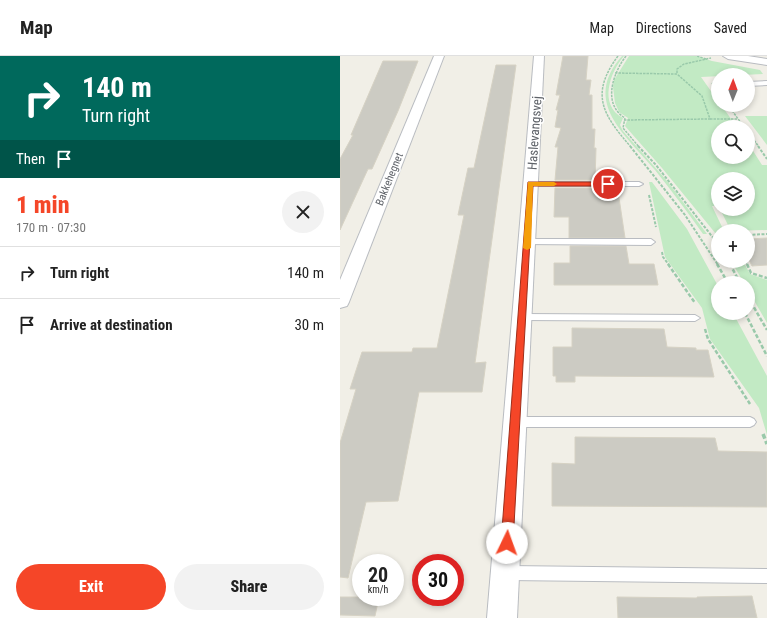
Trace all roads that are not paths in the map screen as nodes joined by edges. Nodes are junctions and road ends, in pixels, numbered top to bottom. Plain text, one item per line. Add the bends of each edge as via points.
1 (439, 56) edge
2 (539, 56) edge
3 (728, 56) edge
4 (767, 62) edge
5 (767, 83) edge
6 (755, 84) edge
7 (530, 184) junction
8 (639, 184) dead end
9 (527, 242) junction
10 (651, 242) dead end
11 (340, 302) edge
12 (522, 318) junction
13 (695, 318) dead end
14 (514, 422) junction
15 (750, 422) dead end
16 (506, 574) junction
17 (767, 576) edge
18 (502, 618) edge

1 - 11 street, Bakkehegnet
2 - 7 street, Haslevangsvej
3 - 4 street
5 - 6 lane
7 - 8 lane
7 - 9 street, Haslevangsvej
9 - 10 lane
9 - 12 street, Haslevangsvej
12 - 13 lane
12 - 14 street, Haslevangsvej
14 - 15 lane
14 - 16 street, Haslevangsvej
16 - 17 lane
16 - 18 street, Haslevangsvej

